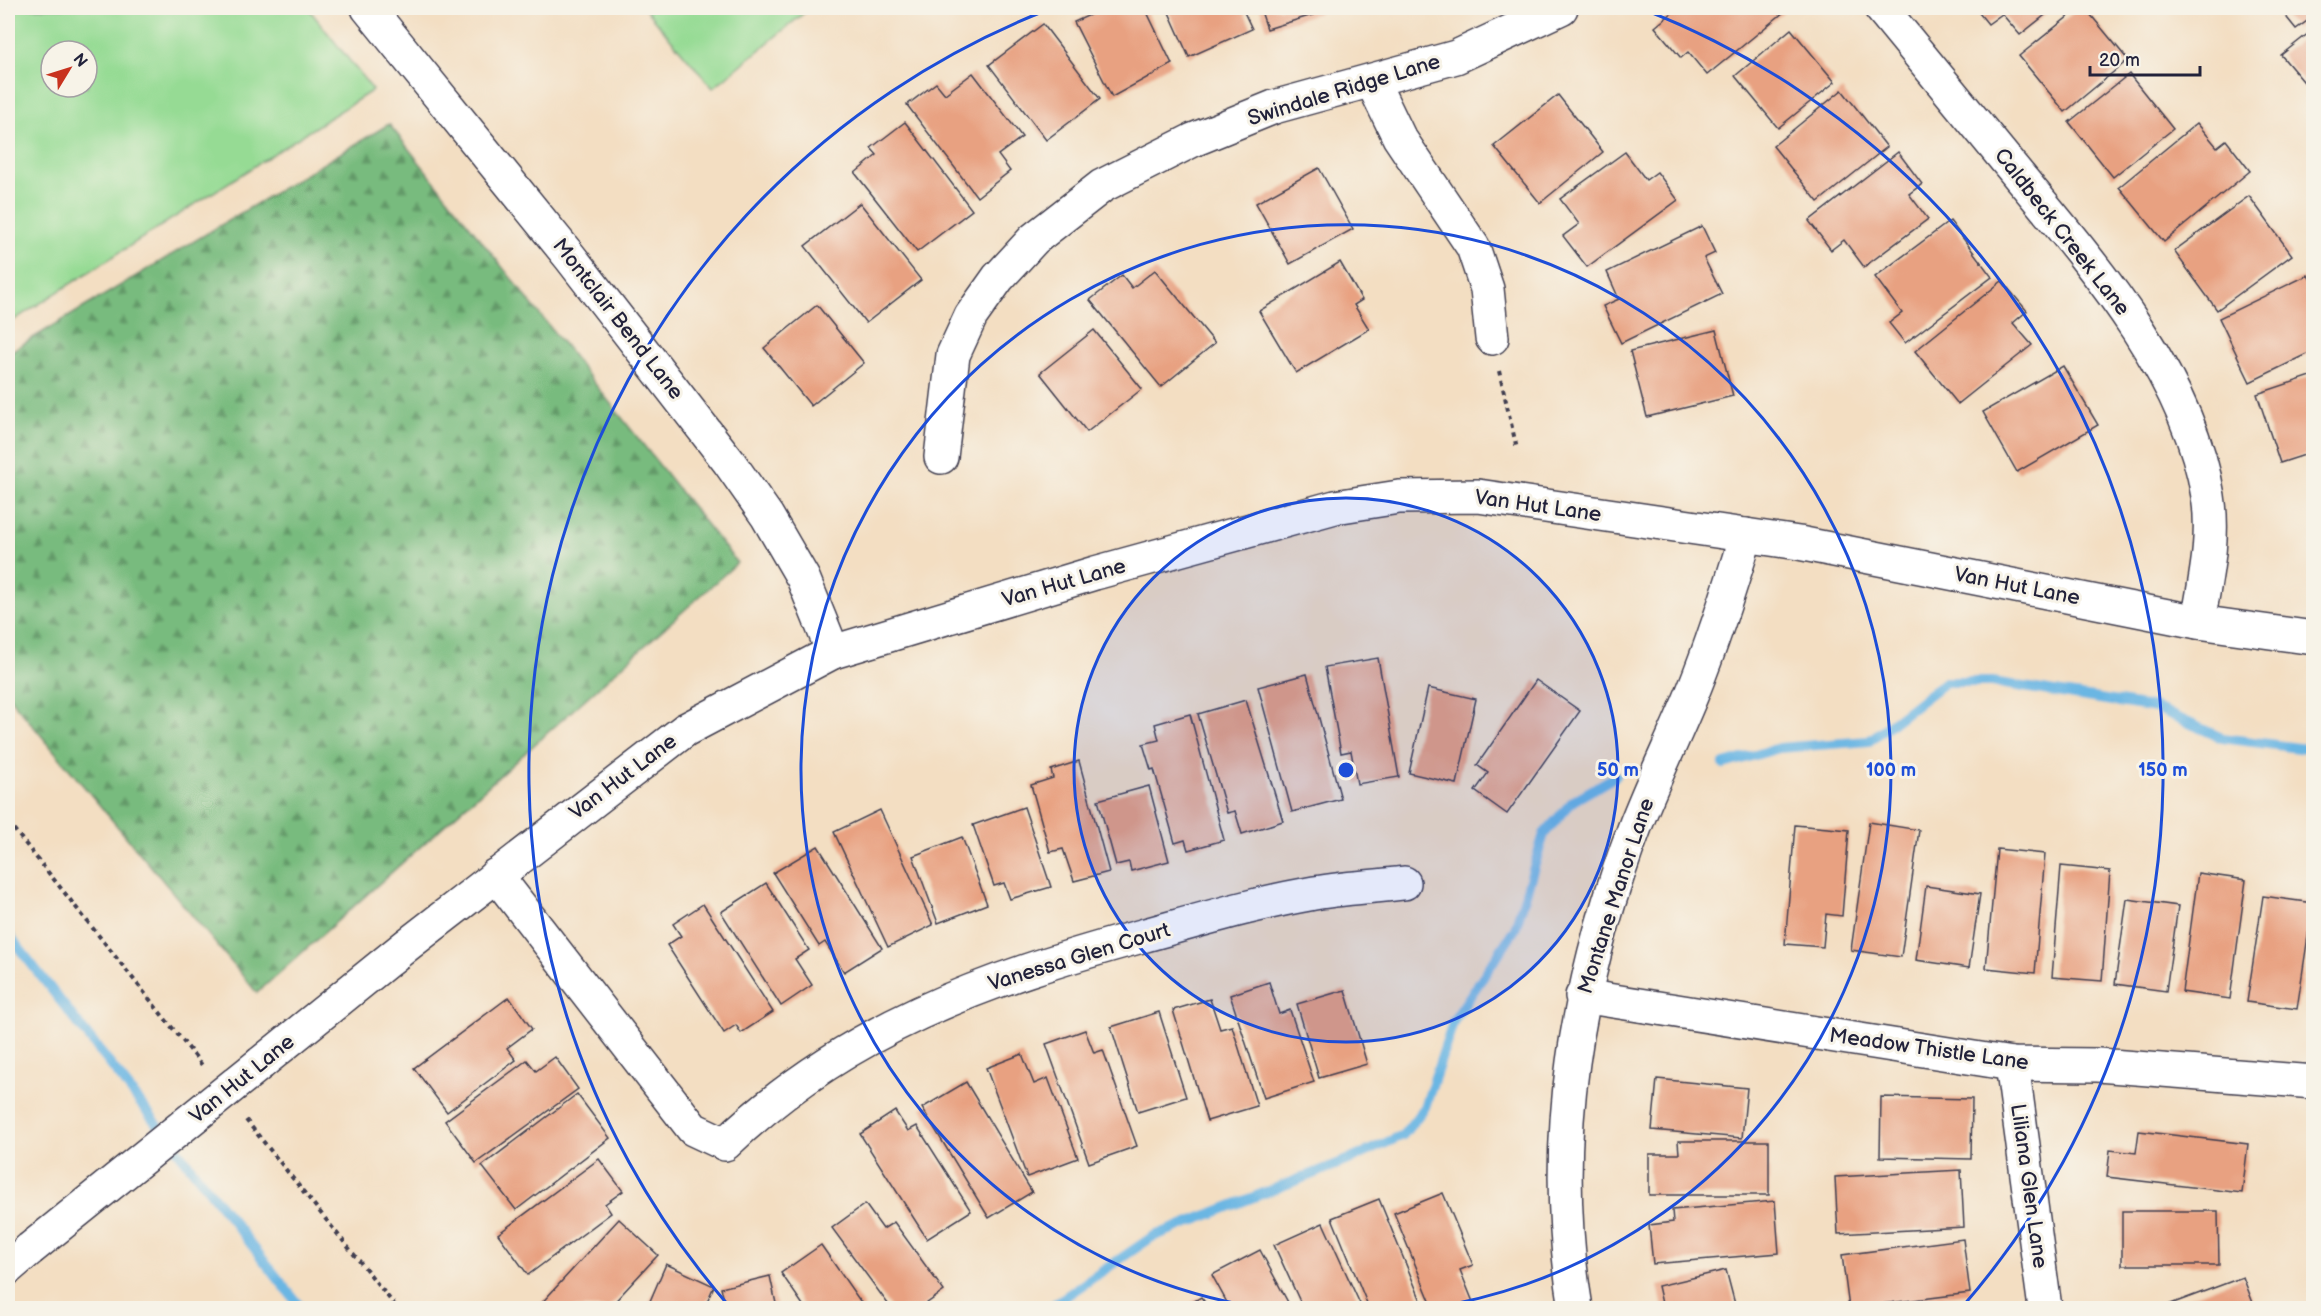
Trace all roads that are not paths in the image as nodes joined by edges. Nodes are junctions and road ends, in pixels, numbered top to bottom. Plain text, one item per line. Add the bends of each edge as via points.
1 (369, 8) edge
2 (1561, 8) edge
3 (1881, 8) edge
4 (1372, 81) junction
5 (1492, 338) road end
6 (941, 457) dead end
7 (1746, 535) junction
8 (2198, 622) junction
9 (2313, 638) edge
10 (833, 652) junction
11 (496, 875) junction
12 (1404, 883) dead end
13 (1582, 996) junction
14 (2012, 1064) junction
15 (2313, 1082) edge
16 (19, 1259) edge
17 (1576, 1308) edge
18 (2045, 1308) edge

1 - 10 street, Montclair Bend Lane via 729,462 803,578
2 - 4 street, Swindale Ridge Lane via 1456,57
3 - 8 street, Caldbeck Creek Lane via 2087,258 2162,370 2190,433 2208,495 2212,539
4 - 5 street via 1400,137 1473,247 1487,289
4 - 6 street, Swindale Ridge Lane via 1274,107 1193,140 1102,186 1041,233 998,278 971,316 958,345 948,384
7 - 8 street, Van Hut Lane
7 - 10 street, Van Hut Lane via 1478,496 1399,497 1335,507 1265,525
7 - 13 street, Montane Manor Lane via 1722,615 1636,825
8 - 9 street, Van Hut Lane
10 - 11 street, Van Hut Lane via 685,730
11 - 12 street, Vanessa Glen Court via 693,1129 725,1144 790,1088 843,1052 936,1003 1046,962 1189,924 1309,894
11 - 16 street, Van Hut Lane, bridge
13 - 14 street, Meadow Thistle Lane
13 - 17 street, Montane Manor Lane via 1565,1124 1565,1213
14 - 15 street, Meadow Thistle Lane via 2098,1065
14 - 18 street, Liliana Glen Lane

